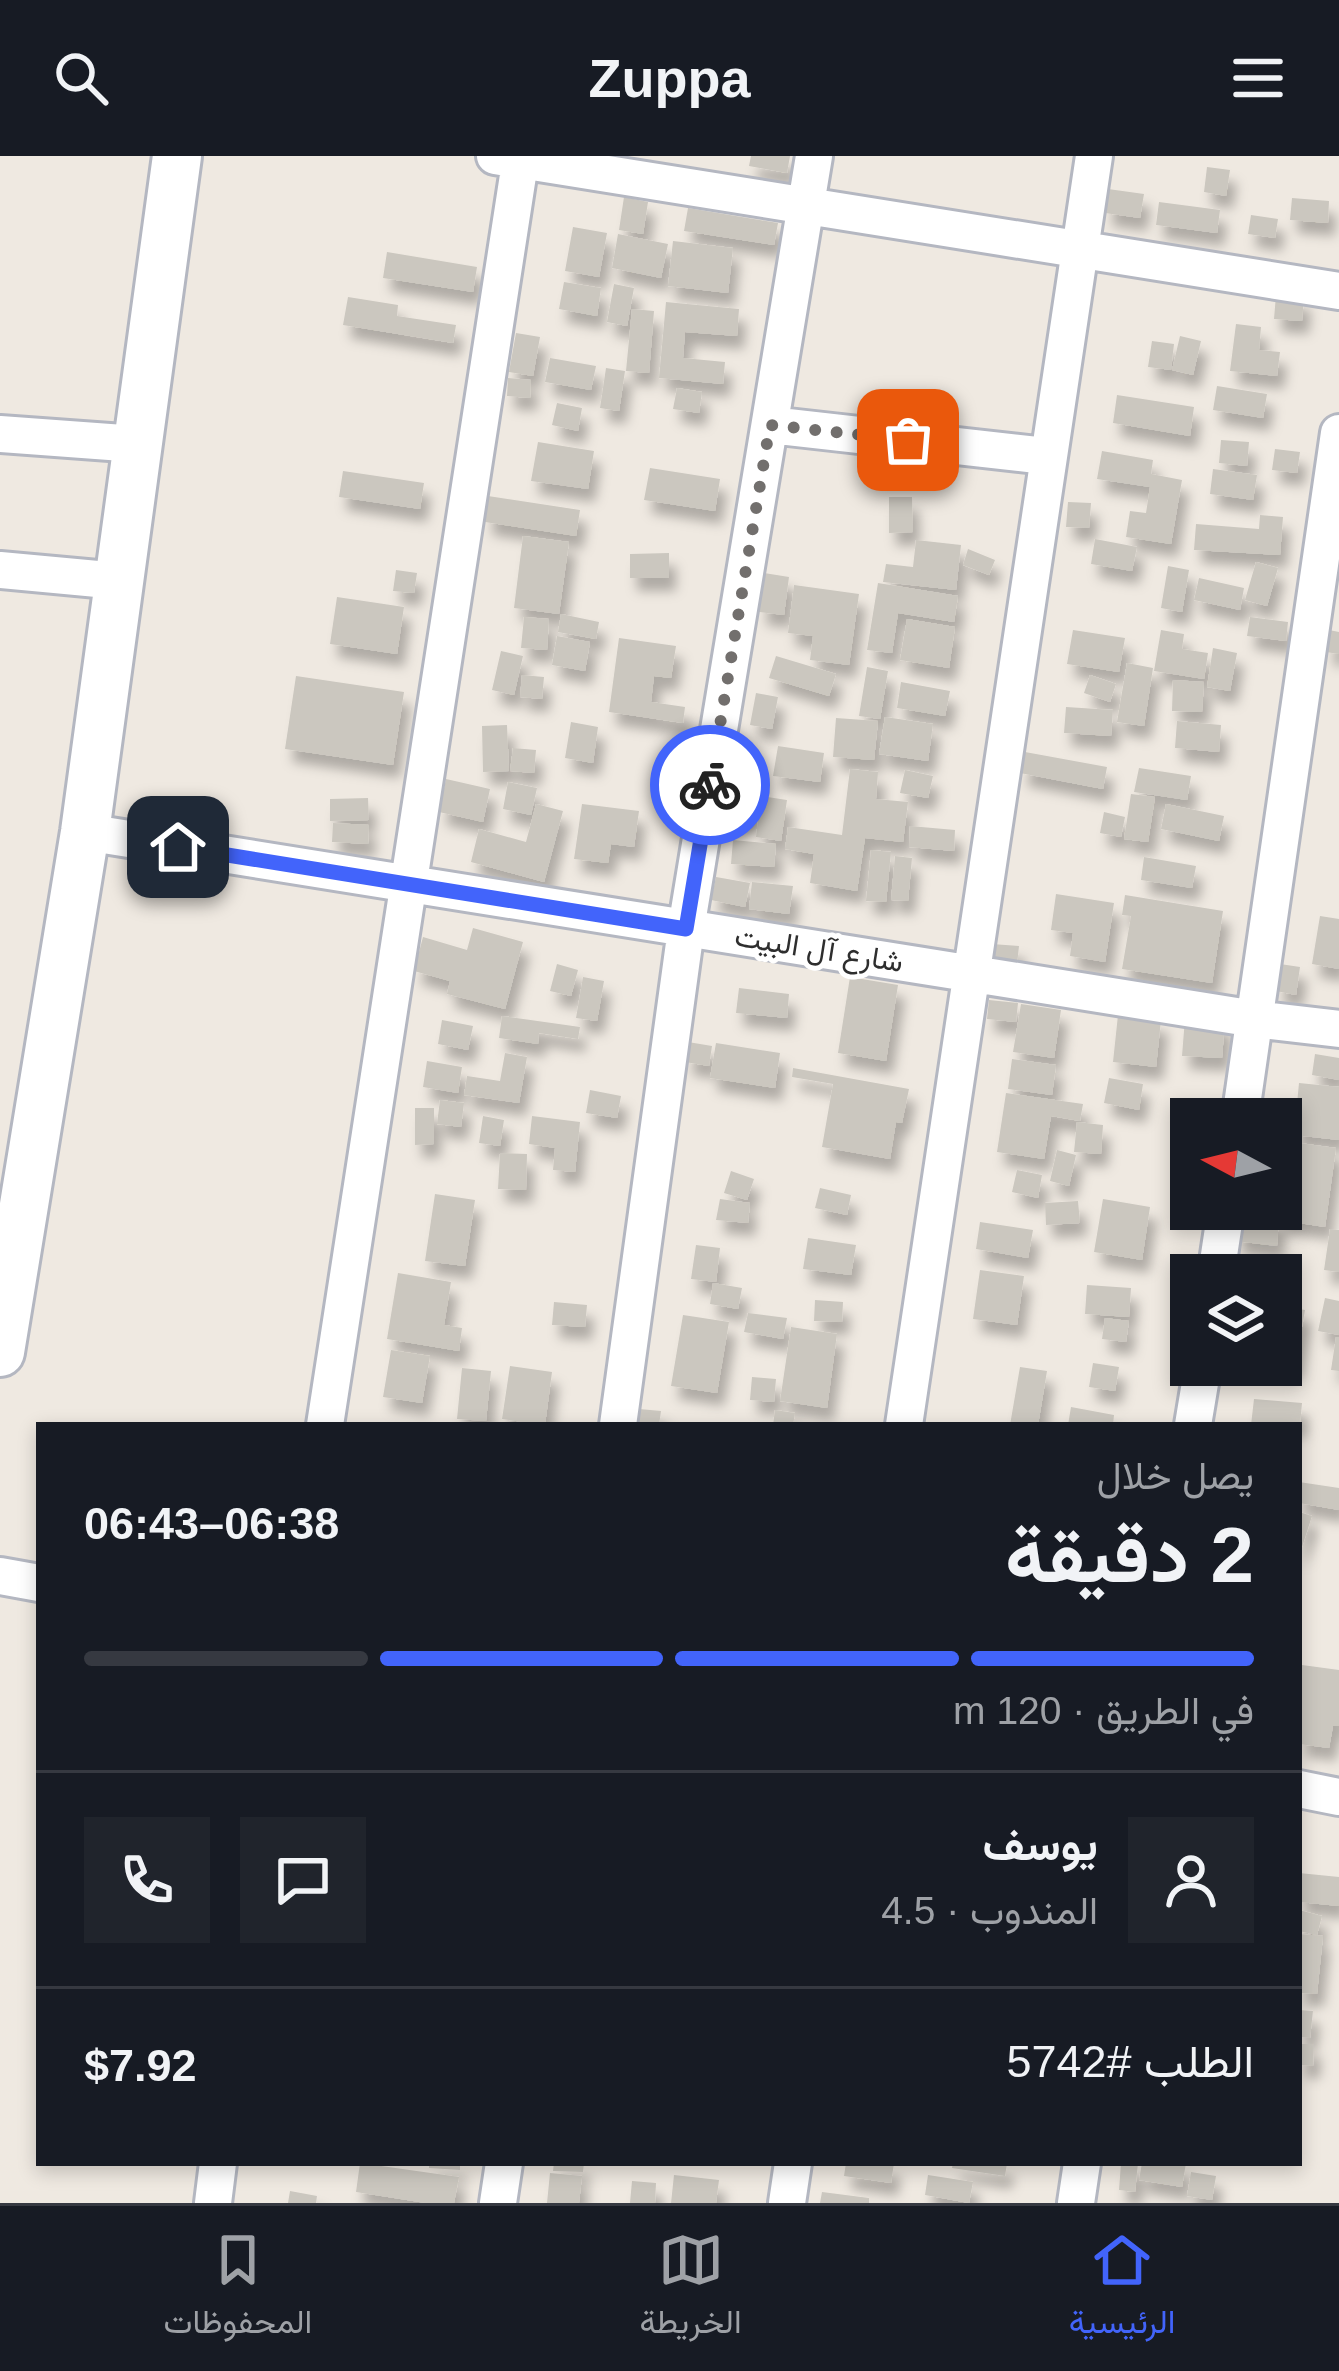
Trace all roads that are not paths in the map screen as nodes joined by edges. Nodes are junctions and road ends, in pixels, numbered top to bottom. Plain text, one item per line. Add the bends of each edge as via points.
1 (177, 156) edge
2 (814, 156) edge
3 (1094, 156) edge
4 (512, 157) edge
5 (807, 206) junction
6 (1080, 250) junction
7 (1339, 291) edge
8 (770, 425) junction
9 (1339, 433) edge
10 (0, 434) edge
11 (137, 444) junction
12 (1046, 456) junction
13 (0, 570) edge
14 (119, 581) junction
15 (86, 832) junction
16 (410, 883) junction
17 (686, 929) junction
18 (971, 972) junction
19 (1255, 1019) junction
20 (1339, 1029) edge
21 (1243, 1098) edge
22 (0, 1352) edge
23 (1199, 1386) edge
24 (326, 1422) edge
25 (618, 1422) edge
26 (904, 1422) edge
27 (1193, 1422) edge
28 (0, 1576) edge
29 (36, 1582) edge
30 (1302, 1790) edge
31 (1339, 1796) edge
32 (218, 2166) edge
33 (504, 2166) edge
34 (794, 2166) edge
35 (1082, 2166) edge
36 (213, 2203) edge
37 (498, 2203) edge
38 (788, 2203) edge
39 (1076, 2203) edge

1 - 11 street
2 - 5 street
3 - 6 street
4 - 5 street
4 - 16 street
5 - 6 street
5 - 8 street
6 - 7 street
6 - 12 street
8 - 12 street
8 - 17 street
9 - 19 street
10 - 11 street
11 - 14 street
12 - 18 street
13 - 14 street
14 - 15 street
15 - 16 street, شارع آل البيت
15 - 22 street
16 - 17 street, شارع آل البيت
16 - 24 street
17 - 18 street, شارع آل البيت
17 - 25 street
18 - 19 street, شارع آل البيت
18 - 26 street
19 - 20 street, شارع آل البيت
19 - 21 street
23 - 27 street
28 - 29 street
30 - 31 street
32 - 36 street
33 - 37 street
34 - 38 street
35 - 39 street

